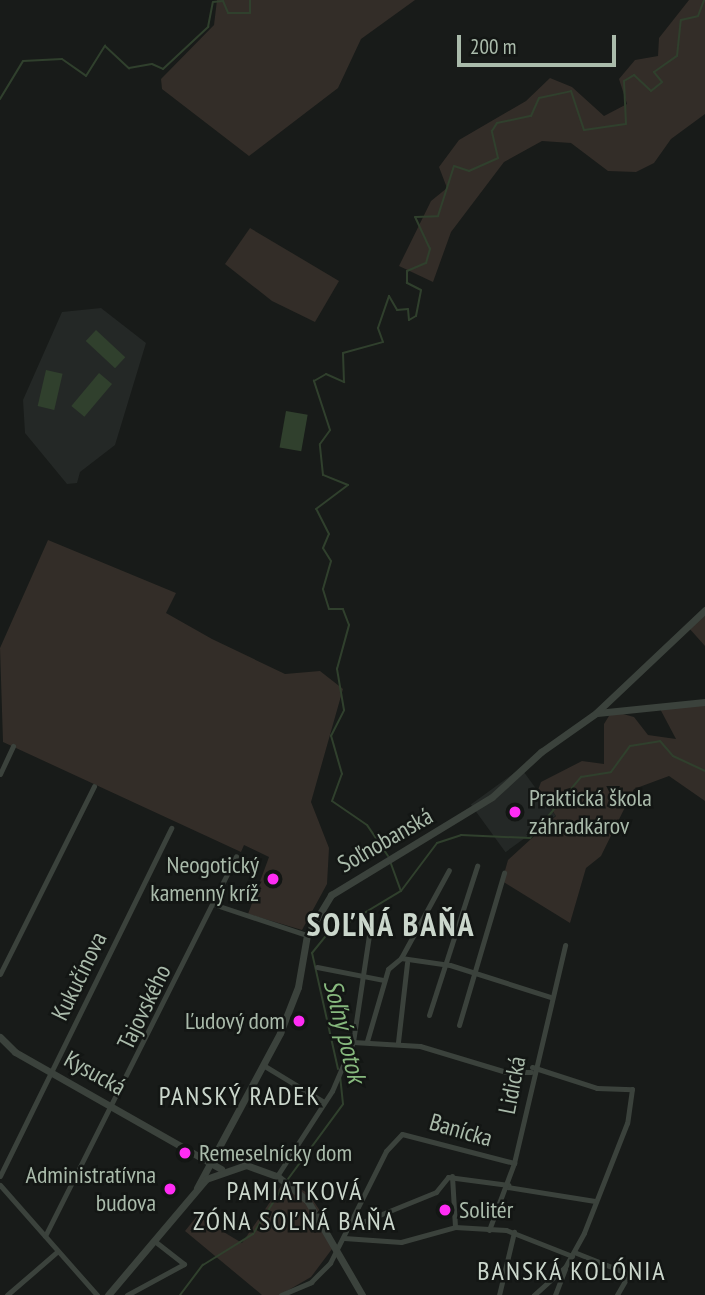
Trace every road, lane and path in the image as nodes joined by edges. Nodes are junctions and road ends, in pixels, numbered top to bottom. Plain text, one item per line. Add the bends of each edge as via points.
1 (705, 610) edge
2 (705, 702) edge
3 (596, 713) junction
4 (13, 746) dead end
5 (0, 774) edge
6 (94, 786) dead end
7 (171, 828) dead end
8 (236, 856) dead end
9 (477, 866) dead end
10 (449, 870) dead end
11 (504, 873) dead end
12 (213, 904) junction
13 (370, 928) dead end
14 (307, 934) junction
15 (565, 945) dead end
16 (404, 960) junction
17 (445, 965) junction
18 (317, 967) dead end
19 (472, 971) junction
20 (0, 974) edge
21 (360, 974) junction
22 (383, 980) junction
23 (550, 997) junction
24 (429, 1015) dead end
25 (459, 1025) dead end
26 (0, 1037) edge
27 (367, 1041) junction
28 (352, 1042) junction
29 (398, 1042) junction
30 (263, 1065) junction
31 (531, 1069) junction
32 (51, 1072) junction
33 (324, 1102) junction
34 (116, 1105) junction
35 (210, 1162) junction
36 (514, 1163) junction
37 (218, 1170) junction
38 (0, 1176) edge
39 (452, 1176) junction
40 (280, 1178) junction
41 (0, 1185) edge
42 (507, 1186) junction
43 (197, 1188) junction
44 (595, 1201) junction
45 (350, 1227) junction
46 (455, 1227) junction
47 (489, 1230) junction
48 (514, 1232) junction
49 (45, 1236) junction
50 (344, 1238) junction
51 (155, 1241) junction
52 (339, 1246) junction
53 (58, 1251) junction
54 (573, 1254) junction
55 (565, 1267) junction
56 (7, 1295) edge
57 (97, 1295) edge
58 (108, 1295) edge
59 (127, 1295) edge
60 (281, 1295) edge
61 (362, 1295) edge
62 (499, 1295) edge
63 (534, 1295) edge
64 (555, 1295) edge
65 (617, 1295) edge

1 - 3 street, Soľnobanská
2 - 3 street
3 - 14 street, Soľnobanská via 536,755 492,797 336,890
4 - 5 street
6 - 20 street
7 - 32 street, Kukučínova
8 - 12 street, Tajovského
9 - 17 street
10 - 16 street
11 - 19 street
12 - 14 street
12 - 34 street, Tajovského
13 - 21 street
14 - 30 street, Soľnobanská via 298,987
15 - 23 street, Lidická
16 - 17 street
16 - 22 street
16 - 29 street
17 - 19 street
17 - 24 street
18 - 21 street
19 - 23 street
19 - 25 street
21 - 22 street
21 - 28 street
22 - 27 street
23 - 31 street, Lidická
26 - 32 street, Kysucká
27 - 28 street
27 - 29 street
28 - 33 street
29 - 31 street via 506,1072
30 - 33 street
30 - 35 street, Soľnobanská
31 - 36 street, Lidická
31 - 44 street via 597,1088 632,1090 627,1123
32 - 34 street, Kysucká
32 - 38 street, Kukučínova
33 - 40 street
34 - 35 street, Kysucká
34 - 49 street, Tajovského
35 - 37 street
35 - 43 street, Soľnobanská
36 - 42 street, Lidická
36 - 45 street, Banícka via 402,1134 386,1151
37 - 40 street via 246,1165
37 - 43 street
39 - 42 street
39 - 45 street via 436,1192
39 - 46 street
40 - 52 street via 294,1187
41 - 49 street
42 - 44 street
42 - 47 street, Lidická
43 - 51 street
44 - 54 street
45 - 50 street, Banícka
46 - 47 street
46 - 50 street via 401,1242
47 - 48 street
48 - 54 street
48 - 62 street
49 - 53 street
50 - 52 street, Banícka
51 - 58 street
51 - 59 street via 183,1258 182,1266
52 - 60 street, Banícka via 311,1282
52 - 61 street
53 - 56 street
53 - 57 street
54 - 55 street
54 - 65 street via 629,1274
55 - 63 street
55 - 64 street

